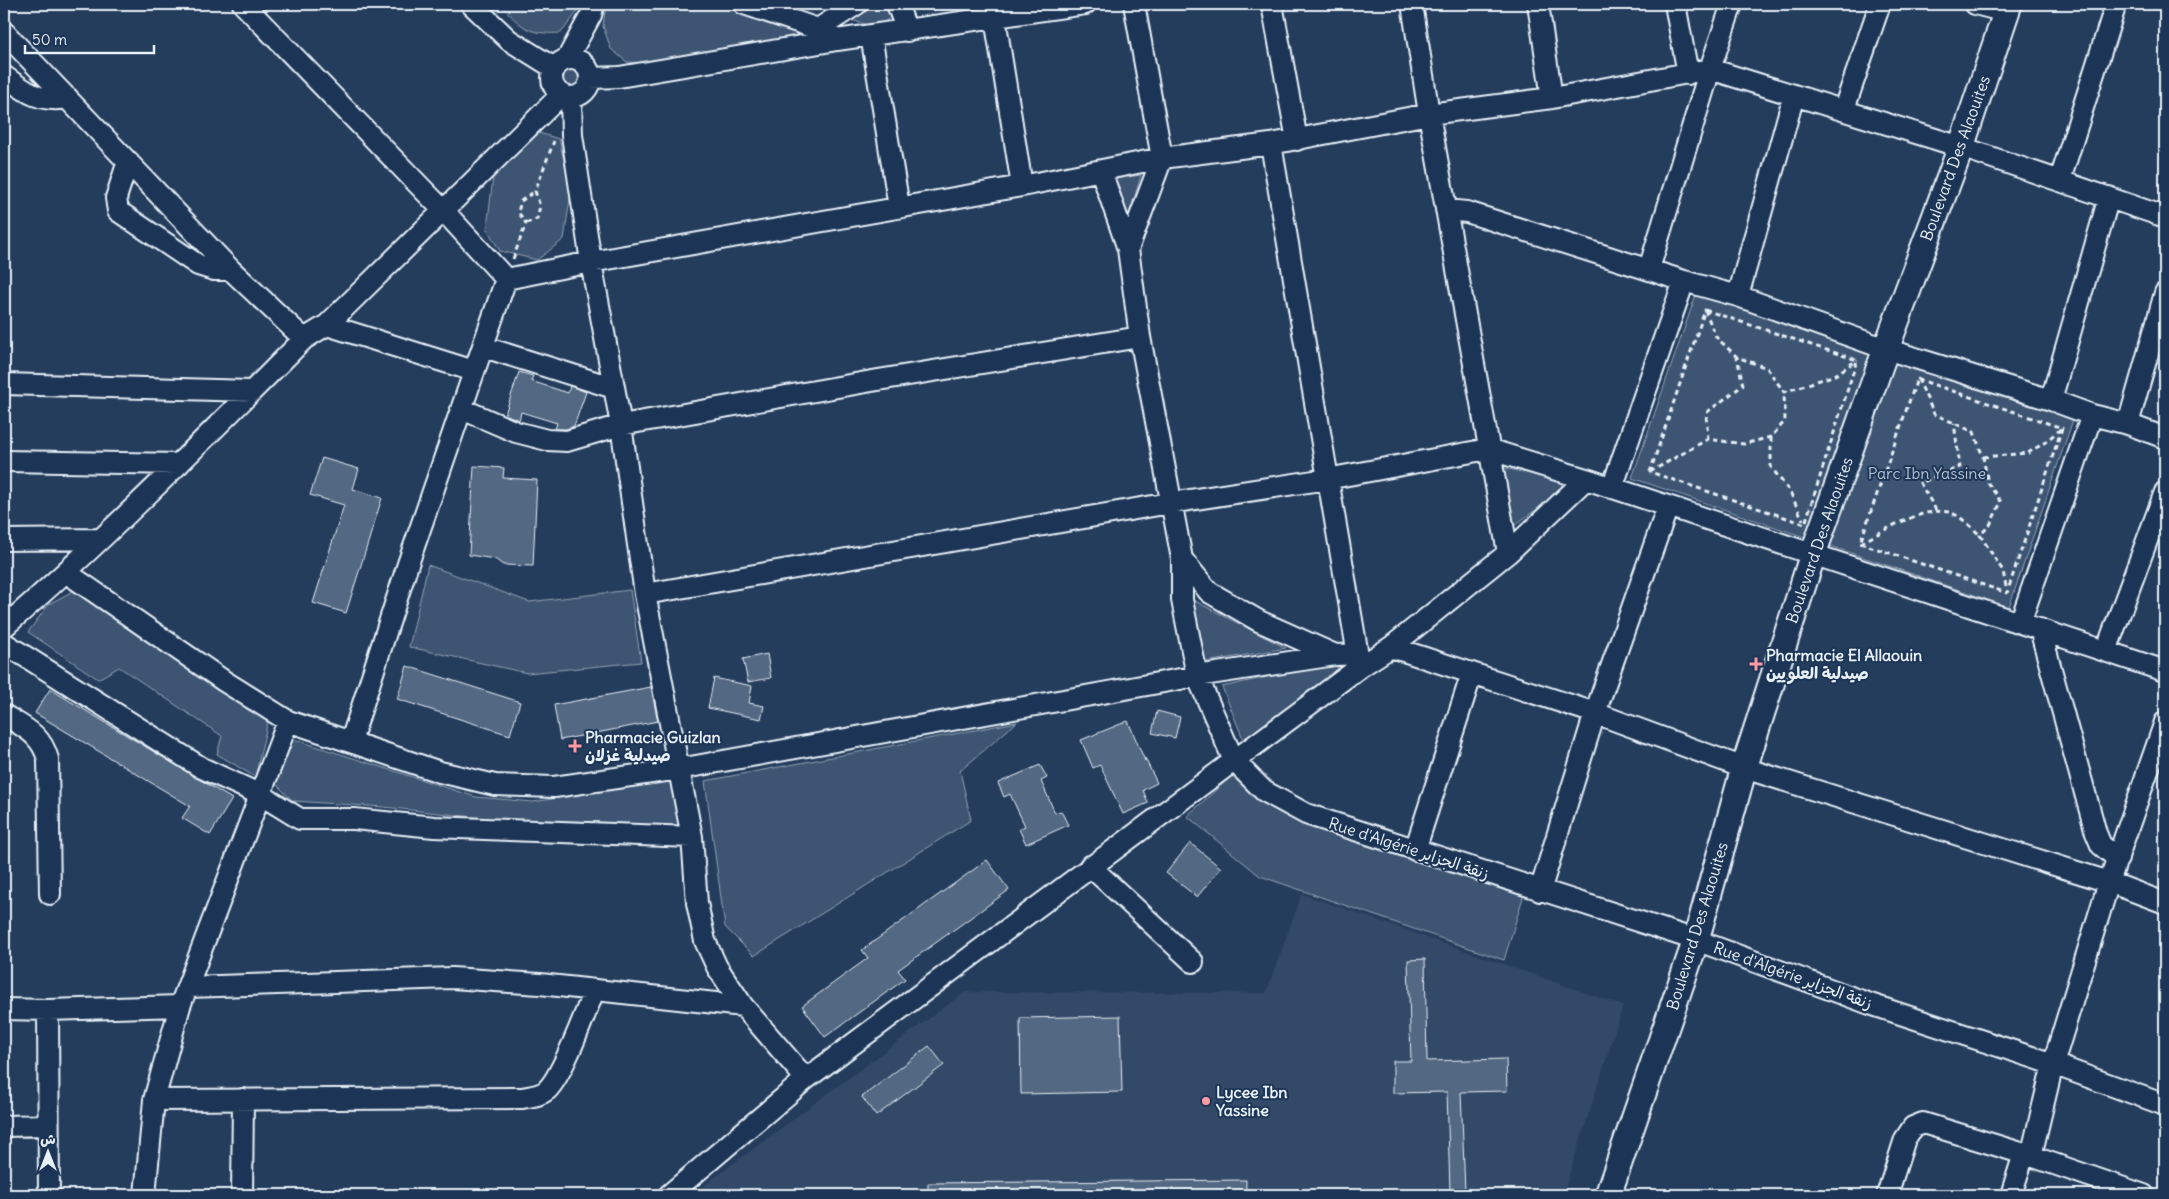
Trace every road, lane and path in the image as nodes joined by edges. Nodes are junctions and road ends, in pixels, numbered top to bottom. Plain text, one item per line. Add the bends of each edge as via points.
1 (244, 4) edge
2 (471, 4) edge
3 (744, 4) edge
4 (857, 4) edge
5 (897, 4) edge
6 (1085, 4) edge
7 (1134, 4) edge
8 (1272, 4) edge
9 (1412, 4) edge
10 (1538, 4) edge
11 (1675, 4) edge
12 (1732, 4) edge
13 (1880, 4) edge
14 (1975, 4) edge
15 (2116, 4) edge
16 (2007, 8) edge
17 (592, 9) edge
18 (995, 18) junction
19 (818, 30) junction
20 (907, 31) junction
21 (4, 32) edge
22 (871, 35) junction
23 (837, 40) junction
24 (560, 63) junction
25 (1710, 69) junction
26 (589, 73) junction
27 (1688, 74) junction
28 (4, 76) edge
29 (1794, 95) junction
30 (566, 96) junction
31 (68, 98) junction
32 (1552, 98) junction
33 (1844, 109) junction
34 (1429, 114) junction
35 (554, 140) dead end
36 (1297, 140) junction
37 (1271, 144) junction
38 (1961, 147) junction
39 (1162, 158) junction
40 (128, 161) junction
41 (1101, 171) junction
42 (2060, 180) junction
43 (1022, 186) junction
44 (535, 191) junction
45 (2109, 197) junction
46 (899, 207) junction
47 (442, 209) junction
48 (1446, 210) junction
49 (2165, 217) edge
50 (526, 223) junction
51 (1128, 249) junction
52 (591, 262) junction
53 (1649, 269) junction
54 (231, 270) junction
55 (506, 279) junction
56 (1684, 281) junction
57 (2165, 293) edge
58 (1738, 296) junction
59 (1705, 310) junction
60 (327, 324) junction
61 (1140, 337) junction
62 (304, 339) junction
63 (484, 347) junction
64 (1886, 348) junction
65 (1737, 357) junction
66 (1857, 360) junction
67 (474, 371) junction
68 (1917, 379) junction
69 (4, 384) edge
70 (614, 388) junction
71 (251, 392) junction
72 (1784, 392) junction
73 (2051, 400) junction
74 (462, 410) junction
75 (2092, 415) junction
76 (1954, 423) junction
77 (2128, 424) junction
78 (621, 426) junction
79 (2062, 428) junction
80 (1771, 438) junction
81 (2165, 438) edge
82 (1708, 440) junction
83 (1488, 449) junction
84 (1983, 457) junction
85 (4, 461) edge
86 (179, 464) junction
87 (1650, 472) junction
88 (1327, 479) junction
89 (1586, 479) junction
90 (1612, 488) junction
91 (2165, 492) edge
92 (1170, 503) junction
93 (1668, 506) junction
94 (1936, 510) junction
95 (1805, 524) junction
96 (1980, 535) junction
97 (100, 539) junction
98 (4, 540) edge
99 (1860, 543) junction
100 (1508, 553) junction
101 (1813, 554) junction
102 (1182, 559) junction
103 (66, 573) junction
104 (2007, 593) junction
105 (645, 594) junction
106 (2020, 623) junction
107 (4, 627) edge
108 (2040, 629) junction
109 (4, 643) edge
110 (1391, 647) junction
111 (2106, 651) junction
112 (1335, 655) junction
113 (1359, 660) junction
114 (2165, 671) edge
115 (1472, 673) junction
116 (1197, 676) junction
117 (1596, 713) junction
118 (4, 715) edge
119 (288, 721) junction
120 (2165, 722) edge
121 (351, 740) junction
122 (1234, 761) junction
123 (1744, 768) junction
124 (679, 769) junction
125 (261, 796) junction
126 (692, 837) junction
127 (1415, 850) junction
128 (2118, 859) junction
129 (1090, 866) junction
130 (2109, 882) junction
131 (1540, 891) junction
132 (50, 894) dead end
133 (2165, 903) edge
134 (1696, 940) junction
135 (1193, 962) dead end
136 (189, 987) junction
137 (594, 991) junction
138 (180, 1006) junction
139 (742, 1006) junction
140 (4, 1009) edge
141 (48, 1010) junction
142 (2053, 1064) junction
143 (806, 1079) junction
144 (243, 1098) junction
145 (154, 1100) junction
146 (2165, 1104) edge
147 (48, 1125) junction
148 (4, 1126) edge
149 (2028, 1155) junction
150 (2131, 1193) edge
151 (49, 1195) edge
152 (145, 1195) edge
153 (242, 1195) edge
154 (669, 1195) edge
155 (1608, 1195) edge
156 (1887, 1195) edge
157 (2011, 1195) edge

1 - 47 street
2 - 24 street via 509,40
3 - 19 street
4 - 19 street
5 - 20 street
6 - 18 street
7 - 39 street
8 - 36 street
9 - 34 street
10 - 32 street
11 - 27 street
12 - 25 street
13 - 33 street
14 - 16 street
15 - 42 street
16 - 38 main road, Boulevard Des Alaouites
17 - 24 street
17 - 26 street
18 - 20 street
18 - 43 street
19 - 23 street
20 - 22 street
21 - 31 street
22 - 23 street
22 - 46 street
23 - 26 street via 620,77
24 - 26 street via 575,58
24 - 30 street via 552,83 555,90
25 - 27 street
25 - 29 street
25 - 53 street
26 - 30 street via 585,92
27 - 32 street
28 - 31 street via 42,99
29 - 33 street
29 - 58 street
30 - 47 street
30 - 52 street
31 - 40 street
32 - 34 street
33 - 38 street
34 - 36 street
34 - 48 street
35 - 44 path
36 - 37 street
37 - 39 street
37 - 88 street
38 - 42 street
38 - 64 main road, Boulevard Des Alaouites
39 - 41 street
39 - 51 street
40 - 54 street
40 - 54 street via 116,198 118,211 198,265 214,270
41 - 43 street
41 - 51 street
42 - 45 street
43 - 46 street
44 - 50 path via 540,206 537,219
44 - 50 path via 521,201 518,212
45 - 49 street
45 - 73 street
46 - 52 street
47 - 55 street
47 - 60 street
48 - 53 street via 1476,215
48 - 83 street
50 - 55 path
51 - 61 street
52 - 55 street
52 - 70 street
53 - 56 street
54 - 62 street
55 - 63 street
56 - 58 street
56 - 90 street
57 - 77 street
58 - 64 street
59 - 65 path via 1716,337
59 - 66 path
59 - 87 path
60 - 62 street
60 - 67 street
61 - 78 street
61 - 92 street
62 - 71 street
63 - 67 street
63 - 70 street
64 - 73 street
64 - 101 main road, Boulevard Des Alaouites
65 - 72 path via 1767,368
65 - 82 path via 1743,386 1706,414
66 - 72 path via 1834,375
66 - 95 path
67 - 74 street
68 - 76 path via 1934,414
68 - 79 path
68 - 99 path
69 - 71 street
70 - 78 street
71 - 86 street
72 - 80 path via 1785,422
73 - 75 street
74 - 78 street via 516,432 547,440 567,441
74 - 121 street
75 - 77 street
75 - 106 street
76 - 84 path via 1974,432
76 - 94 path via 1960,467 1920,483
77 - 81 street
78 - 105 street
79 - 84 path via 2028,453
79 - 104 path
80 - 82 path via 1744,444
80 - 95 path via 1771,468 1790,492
82 - 87 path
83 - 88 street
83 - 89 street
83 - 100 street
84 - 96 path via 1988,483 2000,502 1990,525
85 - 86 street
86 - 97 street
87 - 95 path
88 - 92 street
88 - 113 street
89 - 90 street
89 - 100 street
90 - 93 street
91 - 111 street
92 - 102 street
92 - 105 street
93 - 101 street
93 - 117 street
94 - 96 path via 1955,514
94 - 99 path via 1903,521
96 - 104 path via 2004,571
97 - 98 street
97 - 103 street
99 - 104 path
100 - 110 street
101 - 106 street
101 - 123 main road, Boulevard Des Alaouites
102 - 112 street via 1209,592 1259,621
102 - 116 street via 1182,600
103 - 107 street
103 - 119 street
105 - 124 street
106 - 108 street
108 - 111 street
108 - 128 street via 2096,833 2101,845
109 - 125 street via 202,768
110 - 113 street
110 - 115 street
111 - 114 street
112 - 113 street
112 - 116 street
113 - 122 street
115 - 117 street
115 - 127 street
116 - 122 street
116 - 124 street
117 - 123 street
117 - 131 street
118 - 132 street via 36,735 48,758
119 - 121 street
119 - 125 street
120 - 128 street
121 - 124 street via 440,772 496,785 554,787
122 - 127 street, Rue d'Algérie زنقة الجزاير via 1264,791 1306,814
122 - 129 street
123 - 130 street
123 - 134 main road, Boulevard Des Alaouites
124 - 126 street
125 - 126 street via 300,819 354,819 434,828
125 - 136 street
126 - 139 street via 697,903 705,941
127 - 131 street, Rue d'Algérie زنقة الجزاير
128 - 130 street
129 - 135 street
129 - 143 street
130 - 133 street
130 - 142 street
131 - 134 street, Rue d'Algérie زنقة الجزاير
134 - 142 street, Rue d'Algérie زنقة الجزاير via 1870,1004
134 - 155 main road, Boulevard Des Alaouites
136 - 137 street via 452,978
136 - 138 street
137 - 139 street
137 - 144 street via 566,1059 548,1089 539,1095 522,1098
138 - 141 street
138 - 145 street
139 - 143 street
140 - 141 street
141 - 147 street
142 - 146 street, Rue d'Algérie زنقة الجزاير
142 - 149 street
143 - 154 street
144 - 145 street
144 - 153 street
145 - 152 street
147 - 148 street
147 - 151 street
149 - 150 street
149 - 156 street via 1923,1123 1913,1127 1905,1138
149 - 157 street

